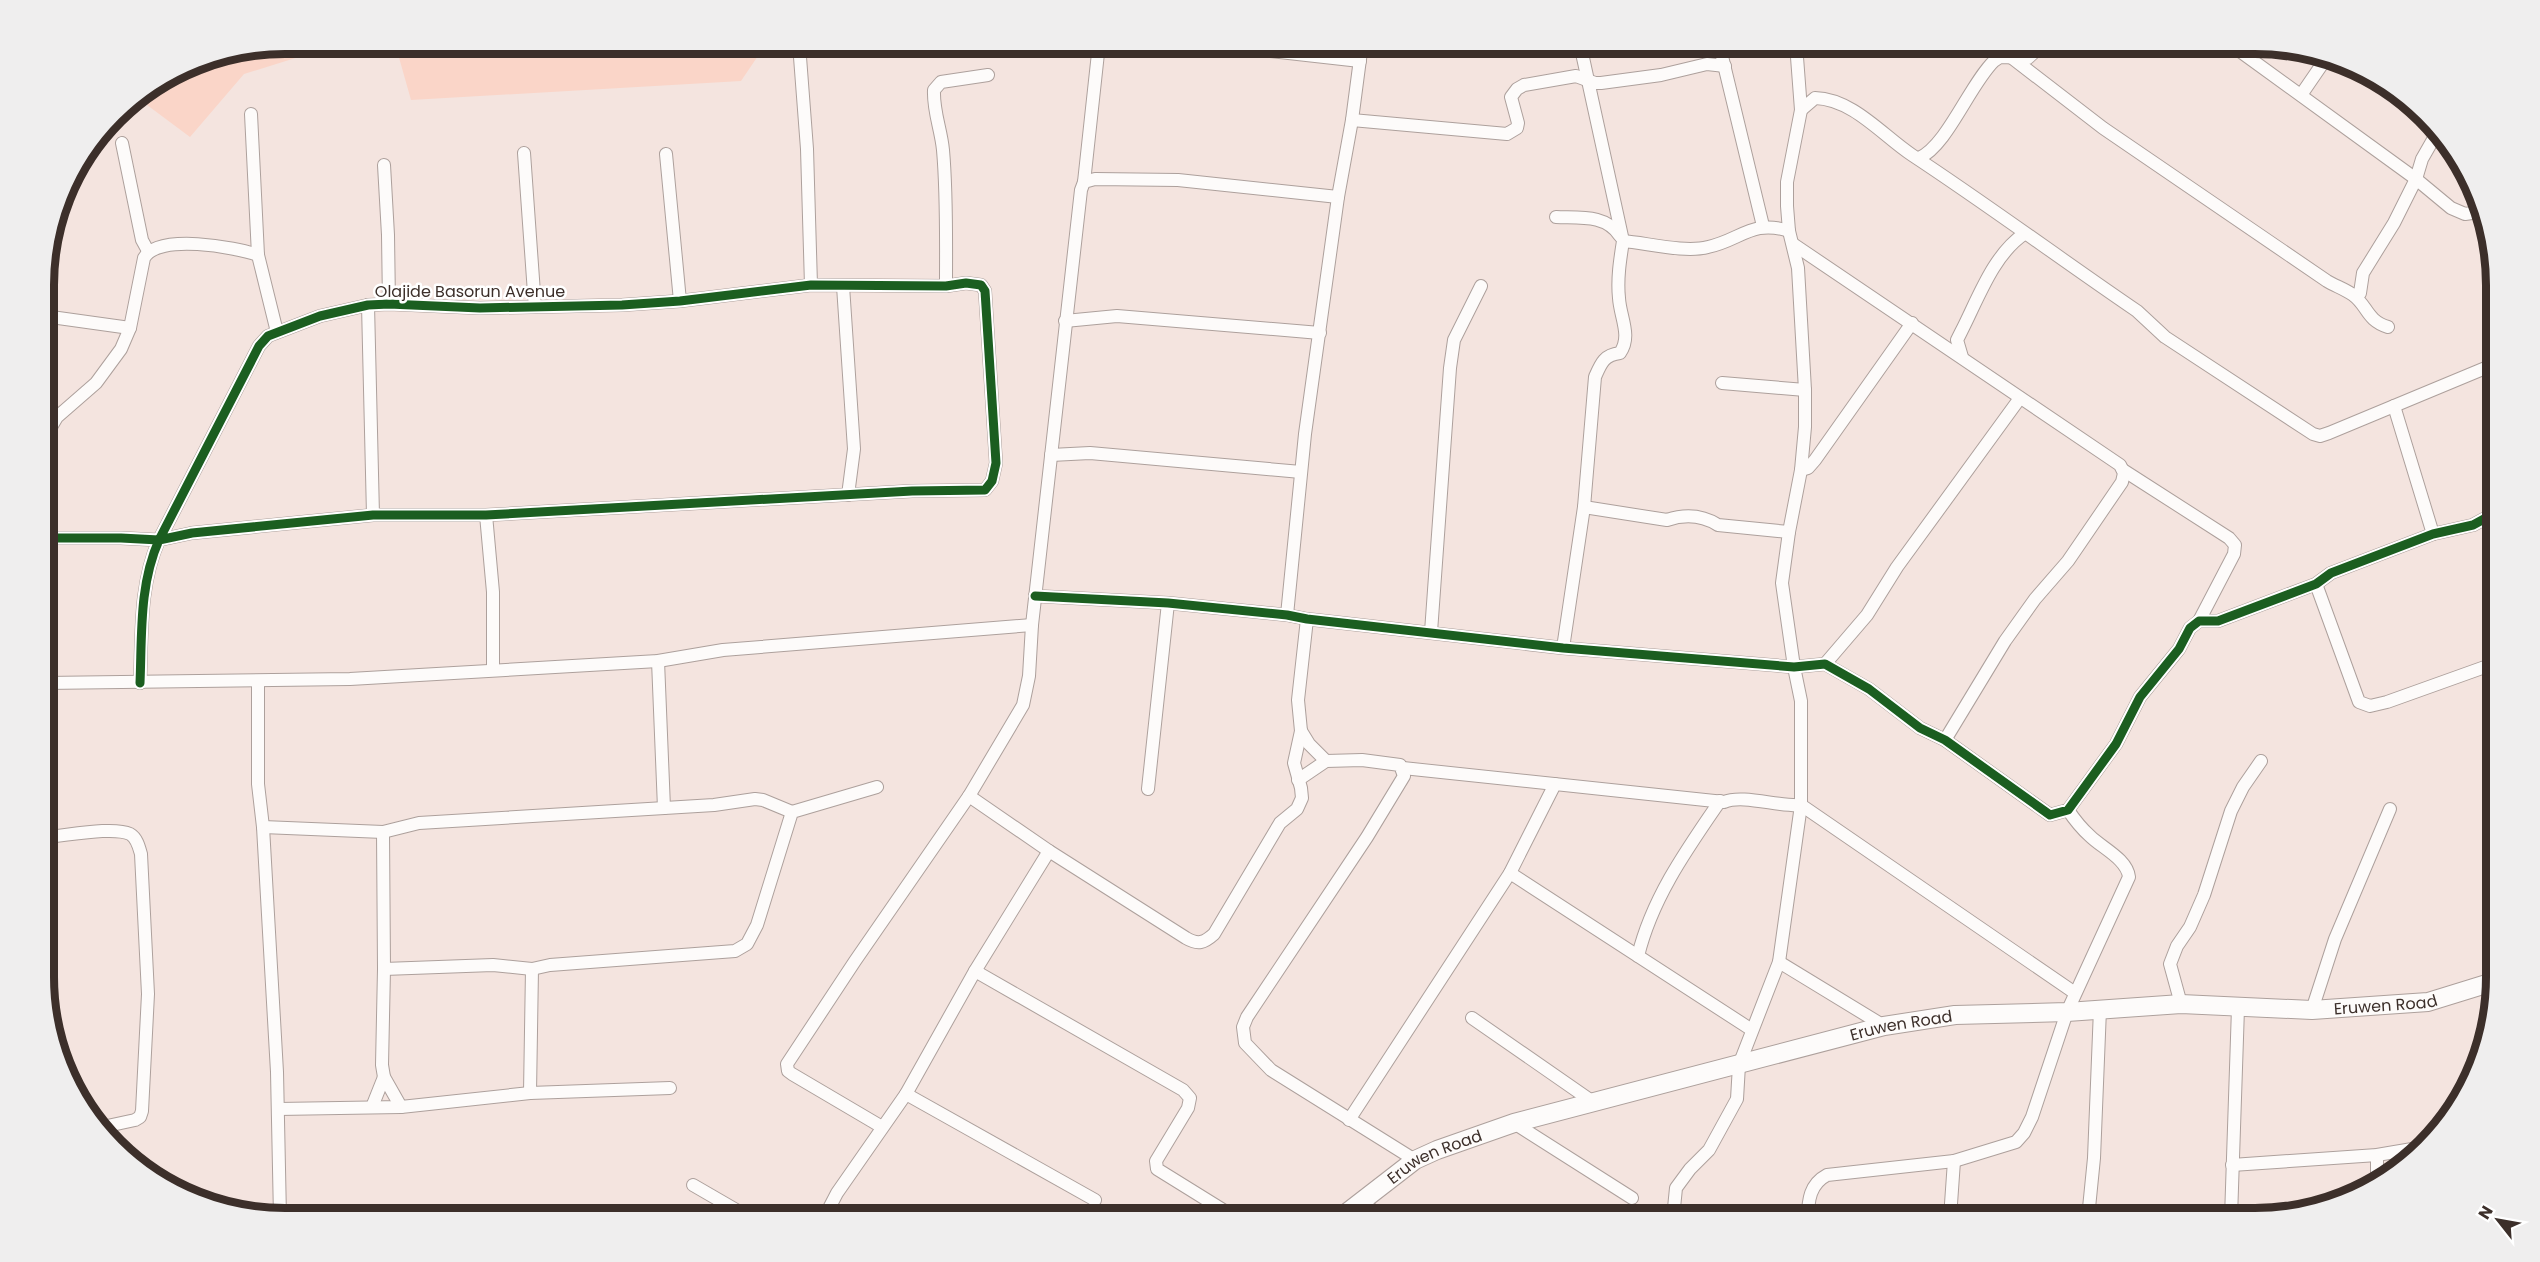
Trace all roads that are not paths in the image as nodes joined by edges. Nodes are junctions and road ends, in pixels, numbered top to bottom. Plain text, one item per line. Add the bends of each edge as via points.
1 (800, 54) edge
2 (1098, 54) edge
3 (1297, 54) edge
4 (1361, 54) edge
5 (1583, 54) edge
6 (1722, 54) edge
7 (1797, 54) edge
8 (2008, 54) edge
9 (2032, 54) edge
10 (2244, 54) edge
11 (2012, 57) junction
12 (1360, 61) junction
13 (2322, 64) edge
14 (1725, 66) junction
15 (988, 75) dead end
16 (1590, 80) junction
17 (2301, 95) junction
18 (1801, 110) junction
19 (251, 114) dead end
20 (1352, 120) junction
21 (2433, 138) edge
22 (122, 143) dead end
23 (524, 153) dead end
24 (666, 154) dead end
25 (1919, 158) junction
26 (384, 165) dead end
27 (2416, 179) junction
28 (1084, 182) junction
29 (1338, 197) junction
30 (2474, 213) edge
31 (1556, 217) dead end
32 (1763, 226) junction
33 (1789, 231) junction
34 (2024, 234) junction
35 (1623, 241) junction
36 (1793, 244) junction
37 (148, 251) junction
38 (258, 255) junction
39 (811, 285) junction
40 (946, 285) junction
41 (843, 286) junction
42 (1481, 286) dead end
43 (2354, 295) junction
44 (680, 301) junction
45 (389, 304) junction
46 (368, 305) junction
47 (535, 307) junction
48 (54, 317) edge
49 (1065, 321) junction
50 (1912, 323) junction
51 (2388, 327) dead end
52 (130, 328) junction
53 (277, 333) junction
54 (1320, 333) junction
55 (1962, 357) junction
56 (2486, 368) edge
57 (1722, 383) dead end
58 (1805, 390) junction
59 (2020, 398) junction
60 (2394, 406) junction
61 (54, 422) edge
62 (1051, 456) junction
63 (1801, 470) junction
64 (2122, 470) junction
65 (1302, 472) junction
66 (848, 495) junction
67 (1584, 507) junction
68 (373, 514) junction
69 (486, 515) junction
70 (2486, 518) edge
71 (1789, 532) junction
72 (2433, 534) junction
73 (54, 538) edge
74 (159, 540) junction
75 (2316, 584) junction
76 (1035, 596) junction
77 (1168, 603) junction
78 (1287, 615) junction
79 (1307, 619) junction
80 (2199, 621) junction
81 (1032, 625) junction
82 (1431, 633) junction
83 (1563, 648) junction
84 (658, 661) junction
85 (1825, 664) junction
86 (1794, 667) junction
87 (2486, 667) edge
88 (493, 670) junction
89 (258, 681) junction
90 (54, 683) edge
91 (140, 683) junction
92 (1301, 731) junction
93 (1945, 740) junction
94 (1326, 761) junction
95 (2261, 761) dead end
96 (1403, 768) junction
97 (1298, 780) junction
98 (1555, 784) junction
99 (877, 787) dead end
100 (1148, 789) dead end
101 (969, 796) junction
102 (1720, 801) junction
103 (1801, 805) junction
104 (664, 808) junction
105 (2390, 809) dead end
106 (2068, 810) junction
107 (792, 812) junction
108 (263, 827) junction
109 (383, 832) junction
110 (54, 836) edge
111 (1048, 851) junction
112 (1510, 873) junction
113 (1638, 956) junction
114 (1779, 962) junction
115 (384, 969) junction
116 (532, 969) junction
117 (975, 971) junction
118 (2486, 984) edge
119 (2075, 993) junction
120 (2181, 1004) junction
121 (2238, 1008) junction
122 (2100, 1009) junction
123 (2312, 1010) junction
124 (2067, 1012) junction
125 (1472, 1018) dead end
126 (1884, 1026) junction
127 (1752, 1029) junction
128 (1739, 1065) junction
129 (384, 1077) junction
130 (670, 1088) dead end
131 (530, 1093) junction
132 (906, 1094) junction
133 (1593, 1102) junction
134 (372, 1107) junction
135 (401, 1107) junction
136 (278, 1109) junction
137 (1349, 1120) junction
138 (1514, 1123) junction
139 (108, 1126) edge
140 (882, 1128) junction
141 (2408, 1150) edge
142 (2377, 1155) junction
143 (1415, 1160) junction
144 (1954, 1161) junction
145 (2232, 1165) junction
146 (2377, 1173) edge
147 (693, 1185) dead end
148 (1632, 1198) dead end
149 (1095, 1200) dead end
150 (1360, 1202) junction
151 (280, 1208) edge
152 (733, 1208) edge
153 (829, 1208) edge
154 (1220, 1208) edge
155 (1352, 1208) edge
156 (1370, 1208) edge
157 (1674, 1208) edge
158 (1808, 1208) edge
159 (1951, 1208) edge
160 (2089, 1208) edge
161 (2231, 1208) edge

1 - 39 street
2 - 28 street
3 - 12 street
4 - 12 street
5 - 16 street
6 - 14 street
7 - 18 street
8 - 11 street
9 - 11 street via 2028,58
10 - 17 street
11 - 25 street via 2000,57 1988,67 1943,134
11 - 43 street via 2103,128 2326,281
12 - 20 street
13 - 17 street
14 - 16 street via 1707,64 1601,83
14 - 32 street
15 - 40 street via 941,82 934,90 947,203
16 - 20 street via 1576,76 1517,89 1511,97 1517,128 1507,134
16 - 35 street
17 - 27 street
18 - 25 street via 1815,98 1830,100 1865,118
18 - 33 street via 1787,182
19 - 38 street
20 - 29 street
21 - 27 street
22 - 37 street via 142,240
23 - 47 street
24 - 44 street
25 - 34 street
26 - 45 street
27 - 30 street via 2451,208 2465,214
27 - 43 street via 2363,273 2360,293
28 - 29 street via 1095,178 1178,180
28 - 49 street
29 - 54 street
31 - 35 street via 1605,221
32 - 33 street
32 - 35 street via 1708,248
33 - 36 street
34 - 55 street via 2002,255 1960,332 1957,340
34 - 60 street via 2137,311 2164,337 2313,434 2320,436
35 - 67 street via 1618,299 1625,346 1620,353 1609,354 1602,361 1595,377
36 - 50 street
36 - 58 street via 1798,268
37 - 38 street via 191,244 233,247
37 - 52 street
38 - 53 street
39 - 41 street, Olajide Basorun Avenue
39 - 44 street, Olajide Basorun Avenue
40 - 41 street, Olajide Basorun Avenue
40 - 66 street, Olajide Basorun Avenue via 981,285 985,291 996,463 992,481 985,489 974,492
41 - 66 street via 854,449
42 - 82 street via 1452,350
43 - 51 street via 2371,319
44 - 47 street, Olajide Basorun Avenue
45 - 46 street, Olajide Basorun Avenue
45 - 47 street, Olajide Basorun Avenue
46 - 53 street, Olajide Basorun Avenue via 320,316
46 - 68 street
48 - 52 street
49 - 54 street via 1117,316
49 - 62 street
50 - 55 street
50 - 63 street via 1815,460
52 - 61 street via 121,349 96,383
53 - 74 street, Olajide Basorun Avenue via 259,346
54 - 65 street
55 - 59 street
56 - 60 street
57 - 58 street
58 - 63 street
59 - 64 street
59 - 85 street via 1897,567 1867,615
60 - 72 street
62 - 65 street via 1090,453
62 - 76 street
63 - 71 street
64 - 80 street via 2235,545
64 - 93 street via 2122,482 2068,561 2005,641
65 - 78 street
66 - 69 street
67 - 71 street via 1667,520 1691,515 1718,525
67 - 83 street
68 - 69 street
68 - 74 street
69 - 88 street via 493,592
70 - 72 street via 2473,525
71 - 86 street via 1782,583
72 - 75 street via 2331,573
73 - 74 street
74 - 91 street, Olajide Basorun Avenue via 145,579
75 - 80 street via 2218,621
75 - 87 street via 2359,702 2370,706 2387,702
76 - 77 street
76 - 81 street
77 - 78 street
77 - 100 street
78 - 79 street
79 - 82 street
79 - 92 street via 1298,700
80 - 106 street via 2140,697 2116,744
81 - 84 street via 723,650
81 - 101 street via 1023,705
82 - 83 street
83 - 86 street
84 - 88 street
84 - 104 street
85 - 86 street
85 - 93 street via 1869,689 1920,728
86 - 103 street via 1801,700
88 - 89 street
89 - 91 street
89 - 108 street via 258,784
90 - 91 street
92 - 94 street
92 - 97 street via 1294,763
93 - 106 street via 2043,812 2050,815
94 - 96 street via 1362,760
94 - 97 street
95 - 120 street via 2231,812 2204,895 2170,964
96 - 98 street
96 - 137 street via 1404,776 1367,837 1243,1028 1245,1042 1271,1070
97 - 111 street via 1302,798 1297,809 1280,823 1214,934 1205,942 1195,943 1186,938
98 - 102 street
98 - 112 street
99 - 107 street
101 - 111 street
101 - 140 street via 787,1064 792,1074
102 - 103 street
102 - 113 street via 1658,901 1645,926
103 - 114 street
103 - 119 street
104 - 107 street via 755,799
104 - 109 street via 419,823
105 - 123 street via 2335,939
106 - 119 street via 2090,836 2123,863 2129,877
107 - 116 street via 757,925 747,944 735,951
108 - 109 street
108 - 136 street
109 - 115 street
110 - 139 street via 117,831 131,835 141,854 148,994 142,1111 135,1120
111 - 117 street
112 - 113 street
112 - 137 street
113 - 127 street
114 - 126 street
114 - 127 street
115 - 116 street via 492,965
115 - 129 street
116 - 131 street
117 - 132 street
117 - 154 street via 1183,1090 1190,1098 1188,1108 1156,1161 1157,1170
118 - 123 street, Eruwen Road via 2428,1002
119 - 124 street
120 - 121 street, Eruwen Road
120 - 122 street, Eruwen Road
121 - 123 street, Eruwen Road
121 - 145 street
122 - 124 street, Eruwen Road
122 - 160 street
124 - 126 street, Eruwen Road via 1955,1015
124 - 144 street via 2024,1133 2016,1142
125 - 133 street
126 - 128 street, Eruwen Road
127 - 128 street
128 - 133 street, Eruwen Road
128 - 157 street via 1737,1099 1709,1150 1680,1181
129 - 134 street
129 - 135 street
130 - 131 street
131 - 135 street
132 - 140 street
132 - 149 street
133 - 138 street, Eruwen Road
134 - 135 street
134 - 136 street
136 - 151 street
137 - 143 street
138 - 143 street, Eruwen Road
138 - 148 street
140 - 153 street
141 - 142 street
142 - 145 street
142 - 146 street
143 - 150 street, Eruwen Road
144 - 158 street via 1827,1175 1813,1187
144 - 159 street
145 - 161 street
147 - 152 street
150 - 155 street, Eruwen Road
150 - 156 street

